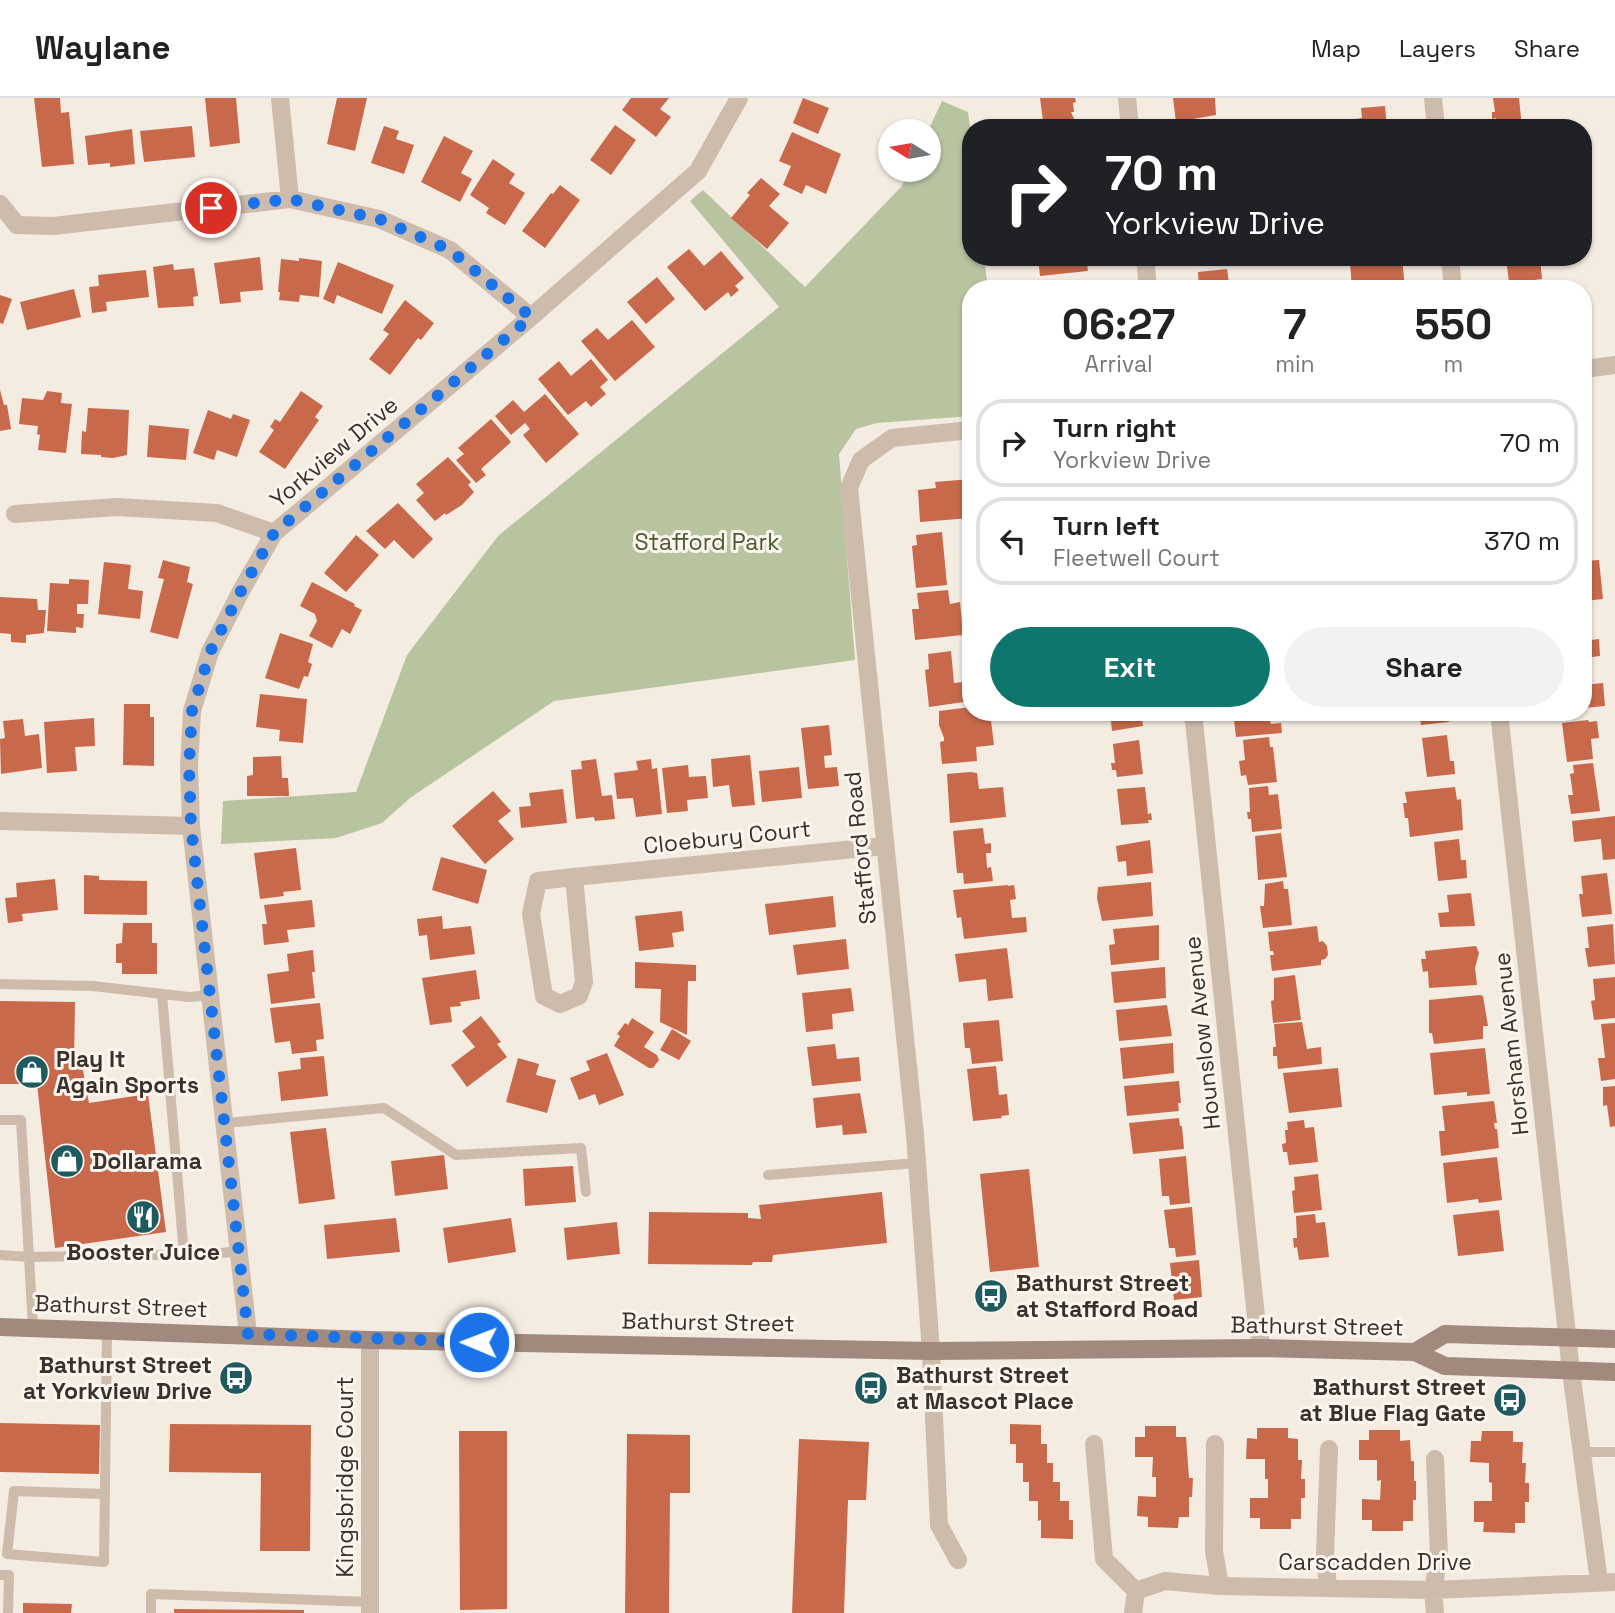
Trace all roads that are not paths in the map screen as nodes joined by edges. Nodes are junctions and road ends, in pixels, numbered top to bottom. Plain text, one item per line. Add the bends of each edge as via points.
1 (280, 98) edge
2 (739, 98) edge
3 (1127, 98) edge
4 (1433, 98) edge
5 (1129, 119) edge
6 (1435, 119) edge
7 (290, 199) junction
8 (0, 204) edge
9 (531, 317) junction
10 (1615, 365) edge
11 (1592, 368) edge
12 (962, 431) edge
13 (15, 514) dead end
14 (274, 533) junction
15 (1194, 721) edge
16 (1500, 721) edge
17 (0, 821) edge
18 (191, 826) junction
19 (885, 846) junction
20 (574, 877) junction
21 (0, 984) edge
22 (162, 994) junction
23 (211, 995) junction
24 (0, 1120) edge
25 (226, 1123) junction
26 (916, 1163) junction
27 (768, 1175) dead end
28 (586, 1192) dead end
29 (240, 1251) junction
30 (0, 1255) edge
31 (184, 1255) junction
32 (29, 1257) junction
33 (0, 1327) edge
34 (33, 1328) junction
35 (107, 1331) junction
36 (248, 1334) junction
37 (1567, 1337) junction
38 (1615, 1339) edge
39 (370, 1340) junction
40 (1262, 1348) junction
41 (930, 1351) junction
42 (1415, 1352) junction
43 (1571, 1371) junction
44 (1615, 1372) edge
45 (1094, 1444) dead end
46 (1215, 1444) dead end
47 (1329, 1450) dead end
48 (1583, 1452) junction
49 (1615, 1452) edge
50 (1435, 1459) dead end
51 (105, 1494) junction
52 (958, 1560) dead end
53 (0, 1575) edge
54 (1607, 1582) edge
55 (1220, 1586) junction
56 (1328, 1587) junction
57 (1433, 1590) junction
58 (1136, 1591) junction
59 (370, 1607) edge
60 (8, 1613) edge
61 (151, 1613) edge
62 (1133, 1613) edge
63 (1435, 1613) edge

1 - 7 street
2 - 9 street, Yorkview Drive via 698,171
3 - 5 street
4 - 6 street
7 - 8 street via 53,226 17,225
7 - 9 street via 379,219 450,250
9 - 14 street, Yorkview Drive
10 - 11 street
12 - 19 street, Stafford Road via 892,438 861,460 849,488
13 - 14 street via 117,507 217,513
14 - 18 street, Yorkview Drive via 210,652 192,711
15 - 40 street, Hounslow Avenue
16 - 37 street, Horsham Avenue
17 - 18 street
18 - 23 street, Yorkview Drive
19 - 20 street, Cloebury Court
19 - 26 street, Stafford Road
20 - 20 street, Cloebury Court via 538,881 531,915 544,996 560,1004 579,996 584,982
21 - 22 lane via 93,986
22 - 23 lane
22 - 31 lane
23 - 25 street, Yorkview Drive
24 - 32 lane via 21,1120
25 - 28 lane via 384,1108 456,1155 581,1148
25 - 29 street, Yorkview Drive
26 - 27 lane
26 - 41 street, Stafford Road
29 - 31 lane
29 - 36 street, Yorkview Drive
30 - 32 lane
31 - 32 lane
32 - 34 lane
33 - 34 main road, Bathurst Street
34 - 35 main road, Bathurst Street
35 - 36 main road, Bathurst Street
35 - 51 lane
36 - 39 main road, Bathurst Street
37 - 38 main road, Bathurst Street
37 - 42 main road, Bathurst Street via 1445,1334
37 - 43 street, Horsham Avenue
39 - 41 main road, Bathurst Street
39 - 59 street, Kingsbridge Court
40 - 41 main road, Bathurst Street
40 - 42 main road, Bathurst Street
41 - 52 street, Stafford Road via 939,1525
42 - 43 main road, Bathurst Street via 1445,1366
43 - 44 main road, Bathurst Street
43 - 48 street, Horsham Avenue
45 - 58 street via 1104,1559
46 - 55 street via 1214,1551
47 - 56 street
48 - 49 lane
48 - 54 street, Horsham Avenue
50 - 57 street via 1439,1556
51 - 51 lane via 14,1491 7,1554 104,1562
53 - 60 lane via 9,1575
54 - 57 street, Carscadden Drive
55 - 56 street, Carscadden Drive
55 - 58 street, Carscadden Drive via 1165,1581
56 - 57 street, Carscadden Drive
57 - 63 street
58 - 62 street
59 - 61 lane via 151,1594

